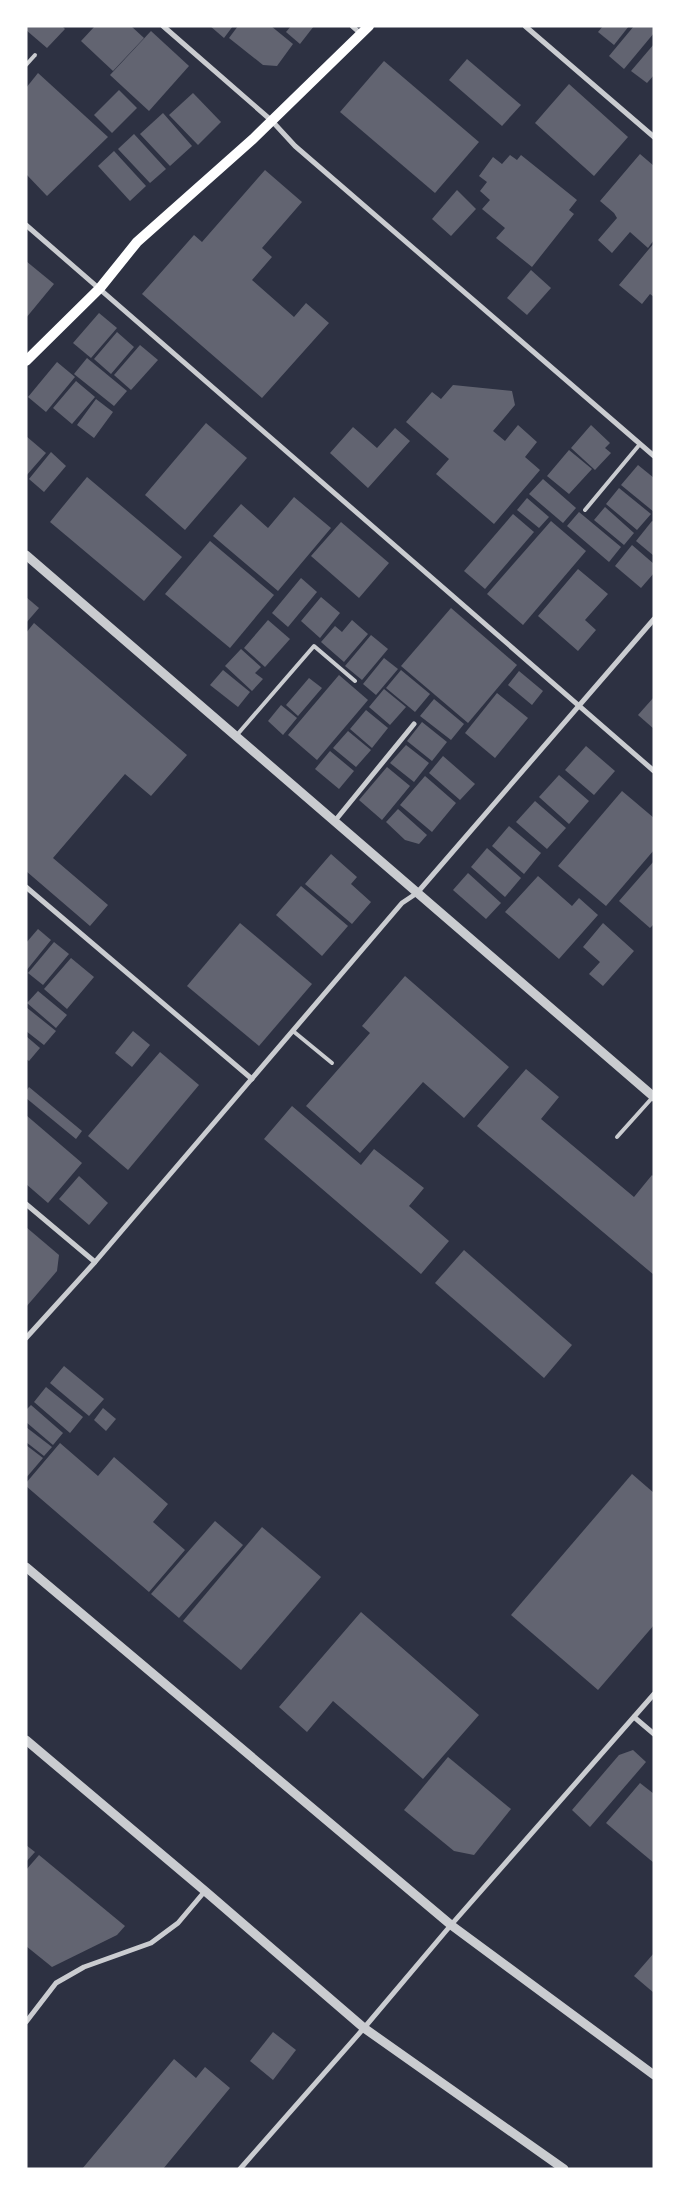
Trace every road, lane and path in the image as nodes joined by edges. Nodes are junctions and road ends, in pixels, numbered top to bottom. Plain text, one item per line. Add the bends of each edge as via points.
1 (163, 26) edge
2 (352, 26) edge
3 (525, 26) edge
4 (365, 30) edge
5 (35, 55) dead end
6 (26, 65) edge
7 (272, 121) junction
8 (654, 137) edge
9 (26, 225) edge
10 (100, 288) junction
11 (26, 360) edge
12 (640, 444) junction
13 (654, 456) edge
14 (585, 510) dead end
15 (26, 555) edge
16 (654, 618) edge
17 (355, 681) dead end
18 (579, 706) junction
19 (414, 724) dead end
20 (236, 737) junction
21 (654, 771) edge
22 (334, 822) junction
23 (26, 887) edge
24 (417, 893) junction
25 (293, 1031) junction
26 (332, 1064) dead end
27 (252, 1079) junction
28 (654, 1096) edge
29 (617, 1137) dead end
30 (26, 1204) edge
31 (95, 1262) junction
32 (26, 1338) edge
33 (26, 1567) edge
34 (654, 1694) edge
35 (634, 1717) junction
36 (654, 1734) edge
37 (26, 1740) edge
38 (206, 1891) junction
39 (451, 1924) junction
40 (26, 2022) edge
41 (364, 2028) junction
42 (654, 2075) edge
43 (240, 2169) edge
44 (564, 2169) edge

1 - 7 street
2 - 4 street
3 - 8 street
4 - 7 main road
5 - 6 lane
7 - 10 main road via 137,242
7 - 12 street via 295,146
9 - 10 street
10 - 11 main road
10 - 18 street
12 - 13 street
12 - 14 lane
15 - 20 street
16 - 18 street
17 - 20 lane via 314,646
18 - 21 street
18 - 24 street
19 - 22 street
20 - 22 street
22 - 24 street
23 - 27 street
24 - 25 street via 402,904
24 - 28 street
25 - 26 lane
25 - 27 street
27 - 31 street
28 - 29 lane
30 - 31 street
31 - 32 street
33 - 39 street
34 - 35 street
35 - 36 street
35 - 39 street
37 - 38 street
38 - 40 street via 178,1923 151,1943 84,1967 56,1983
38 - 41 street
39 - 41 street
39 - 42 street
41 - 43 street
41 - 44 street

